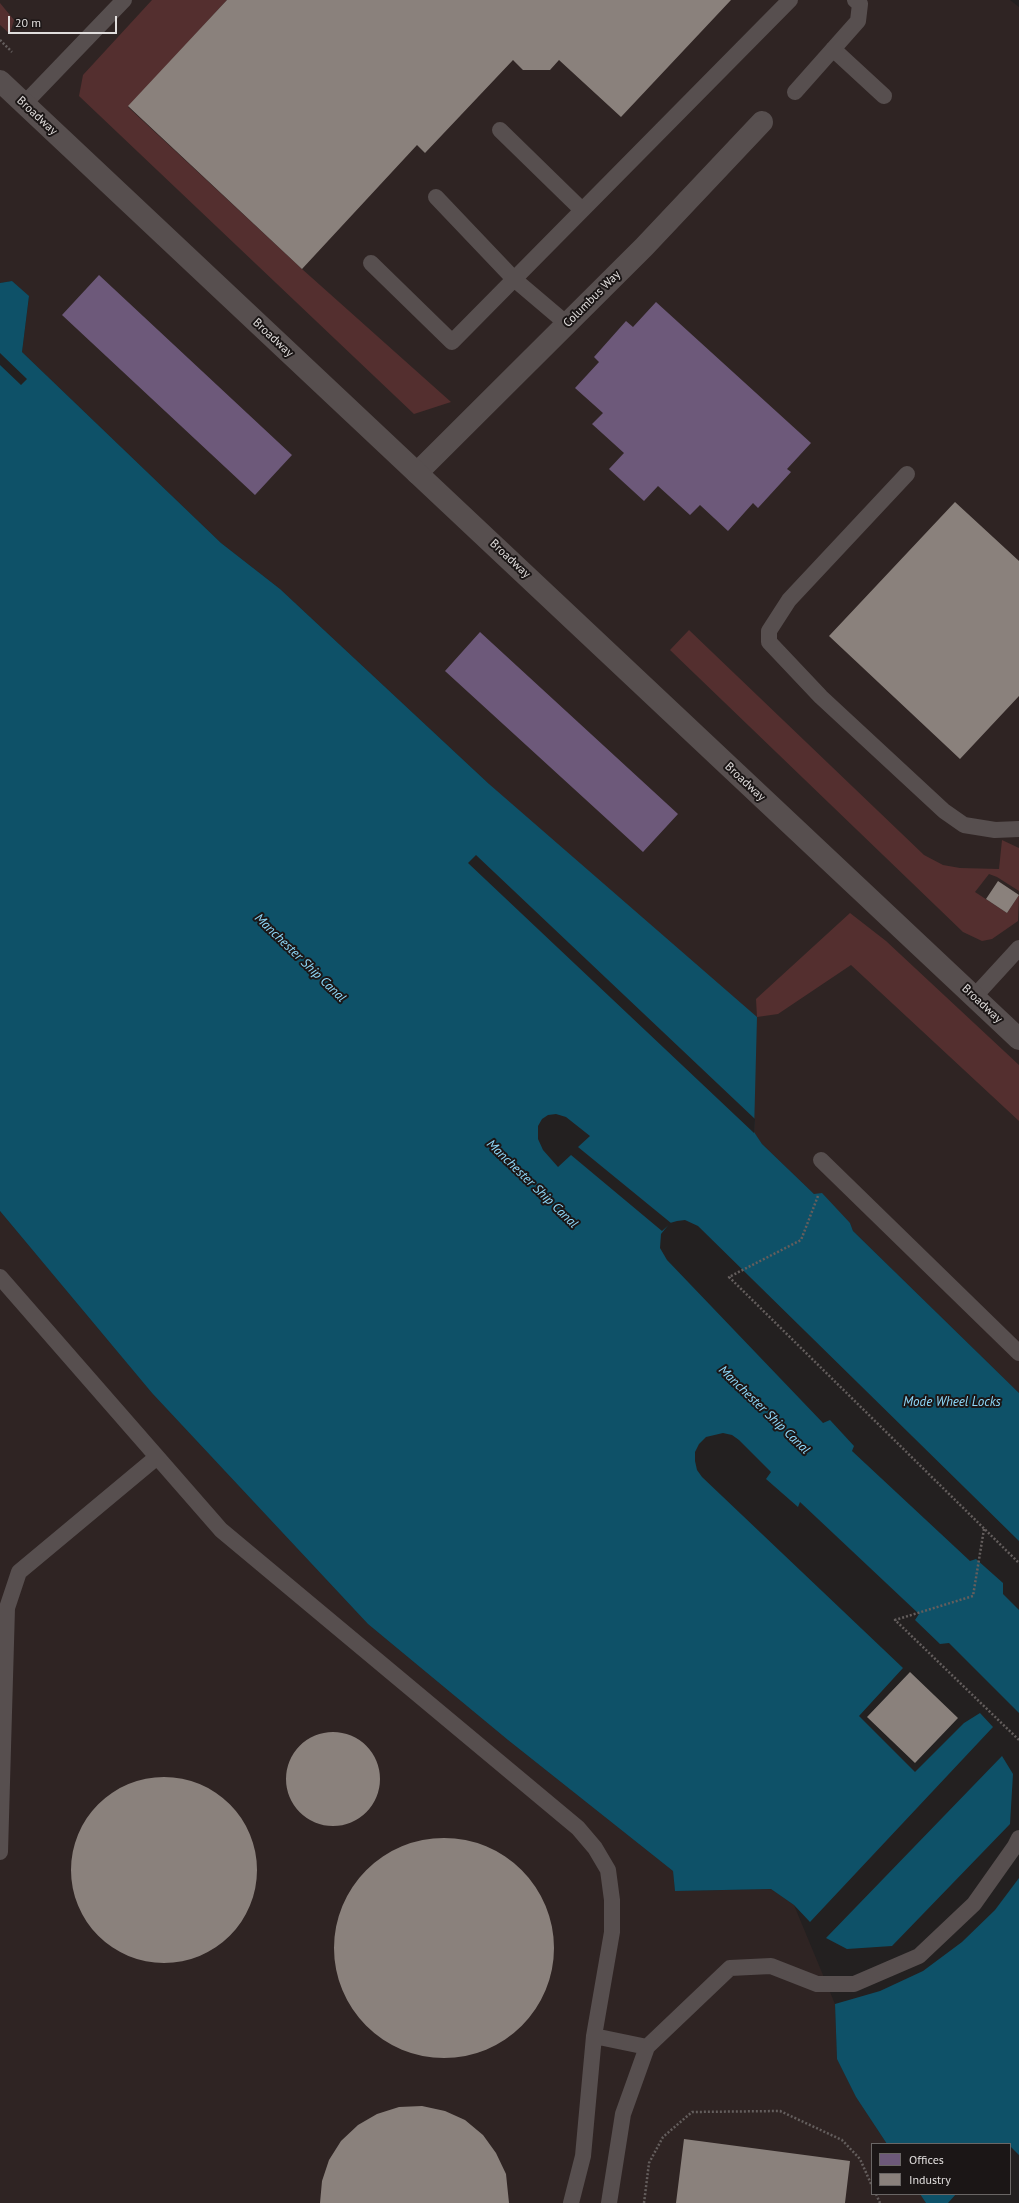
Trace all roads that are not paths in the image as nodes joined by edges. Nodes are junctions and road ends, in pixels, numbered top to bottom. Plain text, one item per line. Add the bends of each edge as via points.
1 (124, 0) edge
2 (790, 0) edge
3 (855, 0) edge
4 (833, 49) junction
5 (0, 81) edge
6 (795, 92) dead end
7 (884, 96) dead end
8 (24, 104) junction
9 (762, 122) dead end
10 (500, 130) dead end
11 (436, 197) dead end
12 (582, 210) junction
13 (371, 263) dead end
14 (514, 279) junction
15 (567, 324) junction
16 (417, 473) junction
17 (907, 474) dead end
18 (1019, 829) edge
19 (1019, 948) edge
20 (974, 997) junction
21 (1019, 1039) edge
22 (824, 1164) road end
23 (0, 1277) edge
24 (1019, 1353) edge
25 (157, 1457) junction
26 (1019, 1838) edge
27 (0, 1852) edge
28 (594, 2036) junction
29 (647, 2047) junction
30 (571, 2203) edge
31 (609, 2203) edge

1 - 8 lane
2 - 12 lane
3 - 4 lane via 860,4 858,21
4 - 6 lane
4 - 7 lane
5 - 8 street, Broadway
8 - 16 street, Broadway
9 - 15 street, Columbus Way
10 - 12 lane
11 - 14 lane
12 - 14 lane
13 - 14 lane via 452,342
14 - 15 lane
15 - 16 street, Columbus Way
16 - 20 street, Broadway
17 - 18 lane via 790,600 769,631 769,642 821,697 944,811 964,825 995,830
19 - 20 lane
20 - 21 street, Broadway
22 - 24 lane
23 - 25 lane
25 - 27 lane via 19,1572 7,1608
25 - 28 lane via 221,1530 578,1828 595,1848 608,1870 612,1900 612,1932
26 - 29 lane via 974,1904 919,1956 854,1984 817,1984 771,1966 730,1968
28 - 29 lane
28 - 30 lane via 583,2156
29 - 31 lane via 623,2114

